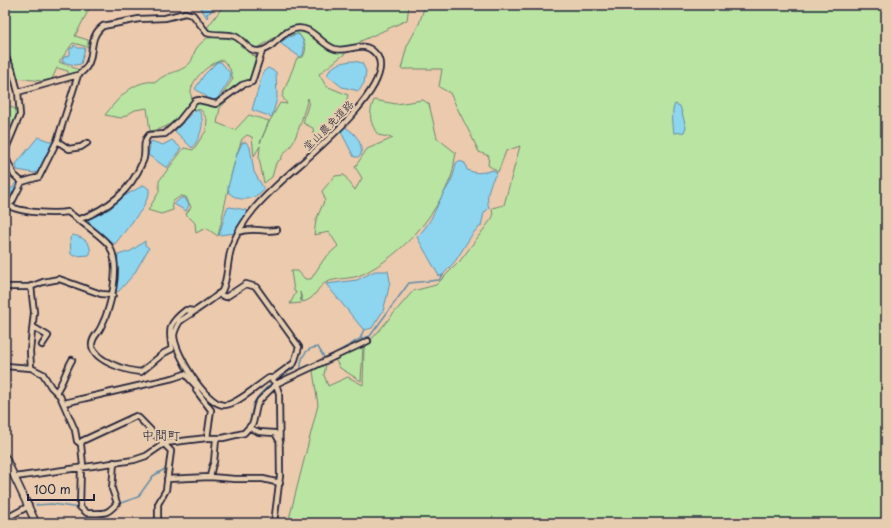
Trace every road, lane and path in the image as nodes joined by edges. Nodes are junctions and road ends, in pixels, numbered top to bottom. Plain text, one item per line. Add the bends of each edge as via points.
1 (262, 51) junction
2 (5, 56) edge
3 (78, 76) junction
4 (18, 92) junction
5 (57, 141) junction
6 (87, 143) dead end
7 (5, 151) edge
8 (5, 156) edge
9 (22, 182) junction
10 (7, 205) edge
11 (78, 220) junction
12 (277, 230) dead end
13 (238, 232) junction
14 (31, 286) junction
15 (5, 287) edge
16 (220, 293) junction
17 (113, 295) junction
18 (194, 311) junction
19 (33, 327) junction
20 (368, 340) dead end
21 (42, 345) dead end
22 (72, 360) dead end
23 (5, 366) edge
24 (31, 368) junction
25 (274, 382) junction
26 (198, 387) junction
27 (56, 392) junction
28 (64, 403) junction
29 (250, 428) junction
30 (207, 438) junction
31 (216, 439) junction
32 (280, 442) junction
33 (165, 443) junction
34 (80, 444) junction
35 (5, 457) edge
36 (114, 462) junction
37 (82, 466) junction
38 (15, 477) junction
39 (210, 477) junction
40 (167, 479) junction
41 (280, 483) junction
42 (29, 506) junction
43 (5, 521) edge
44 (36, 523) edge
45 (158, 523) edge
46 (274, 523) edge

1 - 3 street via 251,50 235,36 207,34 193,15 180,13 165,18 133,20 102,26 93,37 88,67
1 - 11 street via 252,82 242,85 216,104 195,101 165,134 150,135 144,145 144,160 130,187 103,208
1 - 13 street, 堂山農免道路 via 284,33 300,28 311,31 336,50 366,47 376,53 380,66 379,74 354,114 258,203
2 - 4 street via 12,69
3 - 4 street
3 - 5 street
4 - 7 street via 20,115
5 - 6 street via 69,149
5 - 9 street via 39,177
8 - 9 street via 14,175
9 - 10 street via 16,196
10 - 11 street via 16,209 57,214 68,212
11 - 17 street via 110,248 114,258
12 - 13 street via 256,228
13 - 16 street, 堂山農免道路
14 - 15 street
14 - 17 street via 59,279 101,294
14 - 19 street
16 - 18 street
16 - 25 street via 226,297 245,284 256,287 299,347 294,363
17 - 18 street via 92,347 97,355 125,370 141,372 172,349 169,334 174,319 186,310
18 - 26 street via 180,321 174,335
19 - 21 street via 48,336
19 - 24 street
20 - 25 street
22 - 27 street via 62,385
23 - 24 street
24 - 27 street via 42,374
25 - 26 street via 269,378 233,403 223,406 213,402
25 - 29 street via 257,405
25 - 32 street via 279,393
26 - 28 street via 185,374
26 - 30 street via 196,390 211,410
27 - 28 street
28 - 34 street
29 - 31 street via 236,436
29 - 32 street via 259,432 275,433
30 - 31 street
30 - 33 street
31 - 39 street
32 - 41 street
33 - 34 street via 136,416 87,437
33 - 36 street via 141,458
33 - 40 street via 171,452
34 - 37 street
35 - 38 main road
36 - 37 street
36 - 37 street via 112,489 117,503 110,512 101,514 87,514 82,509
37 - 38 street
38 - 42 main road
39 - 40 street
39 - 41 street via 264,478
40 - 45 street via 166,490 158,504
41 - 46 street
42 - 43 street
42 - 44 main road

